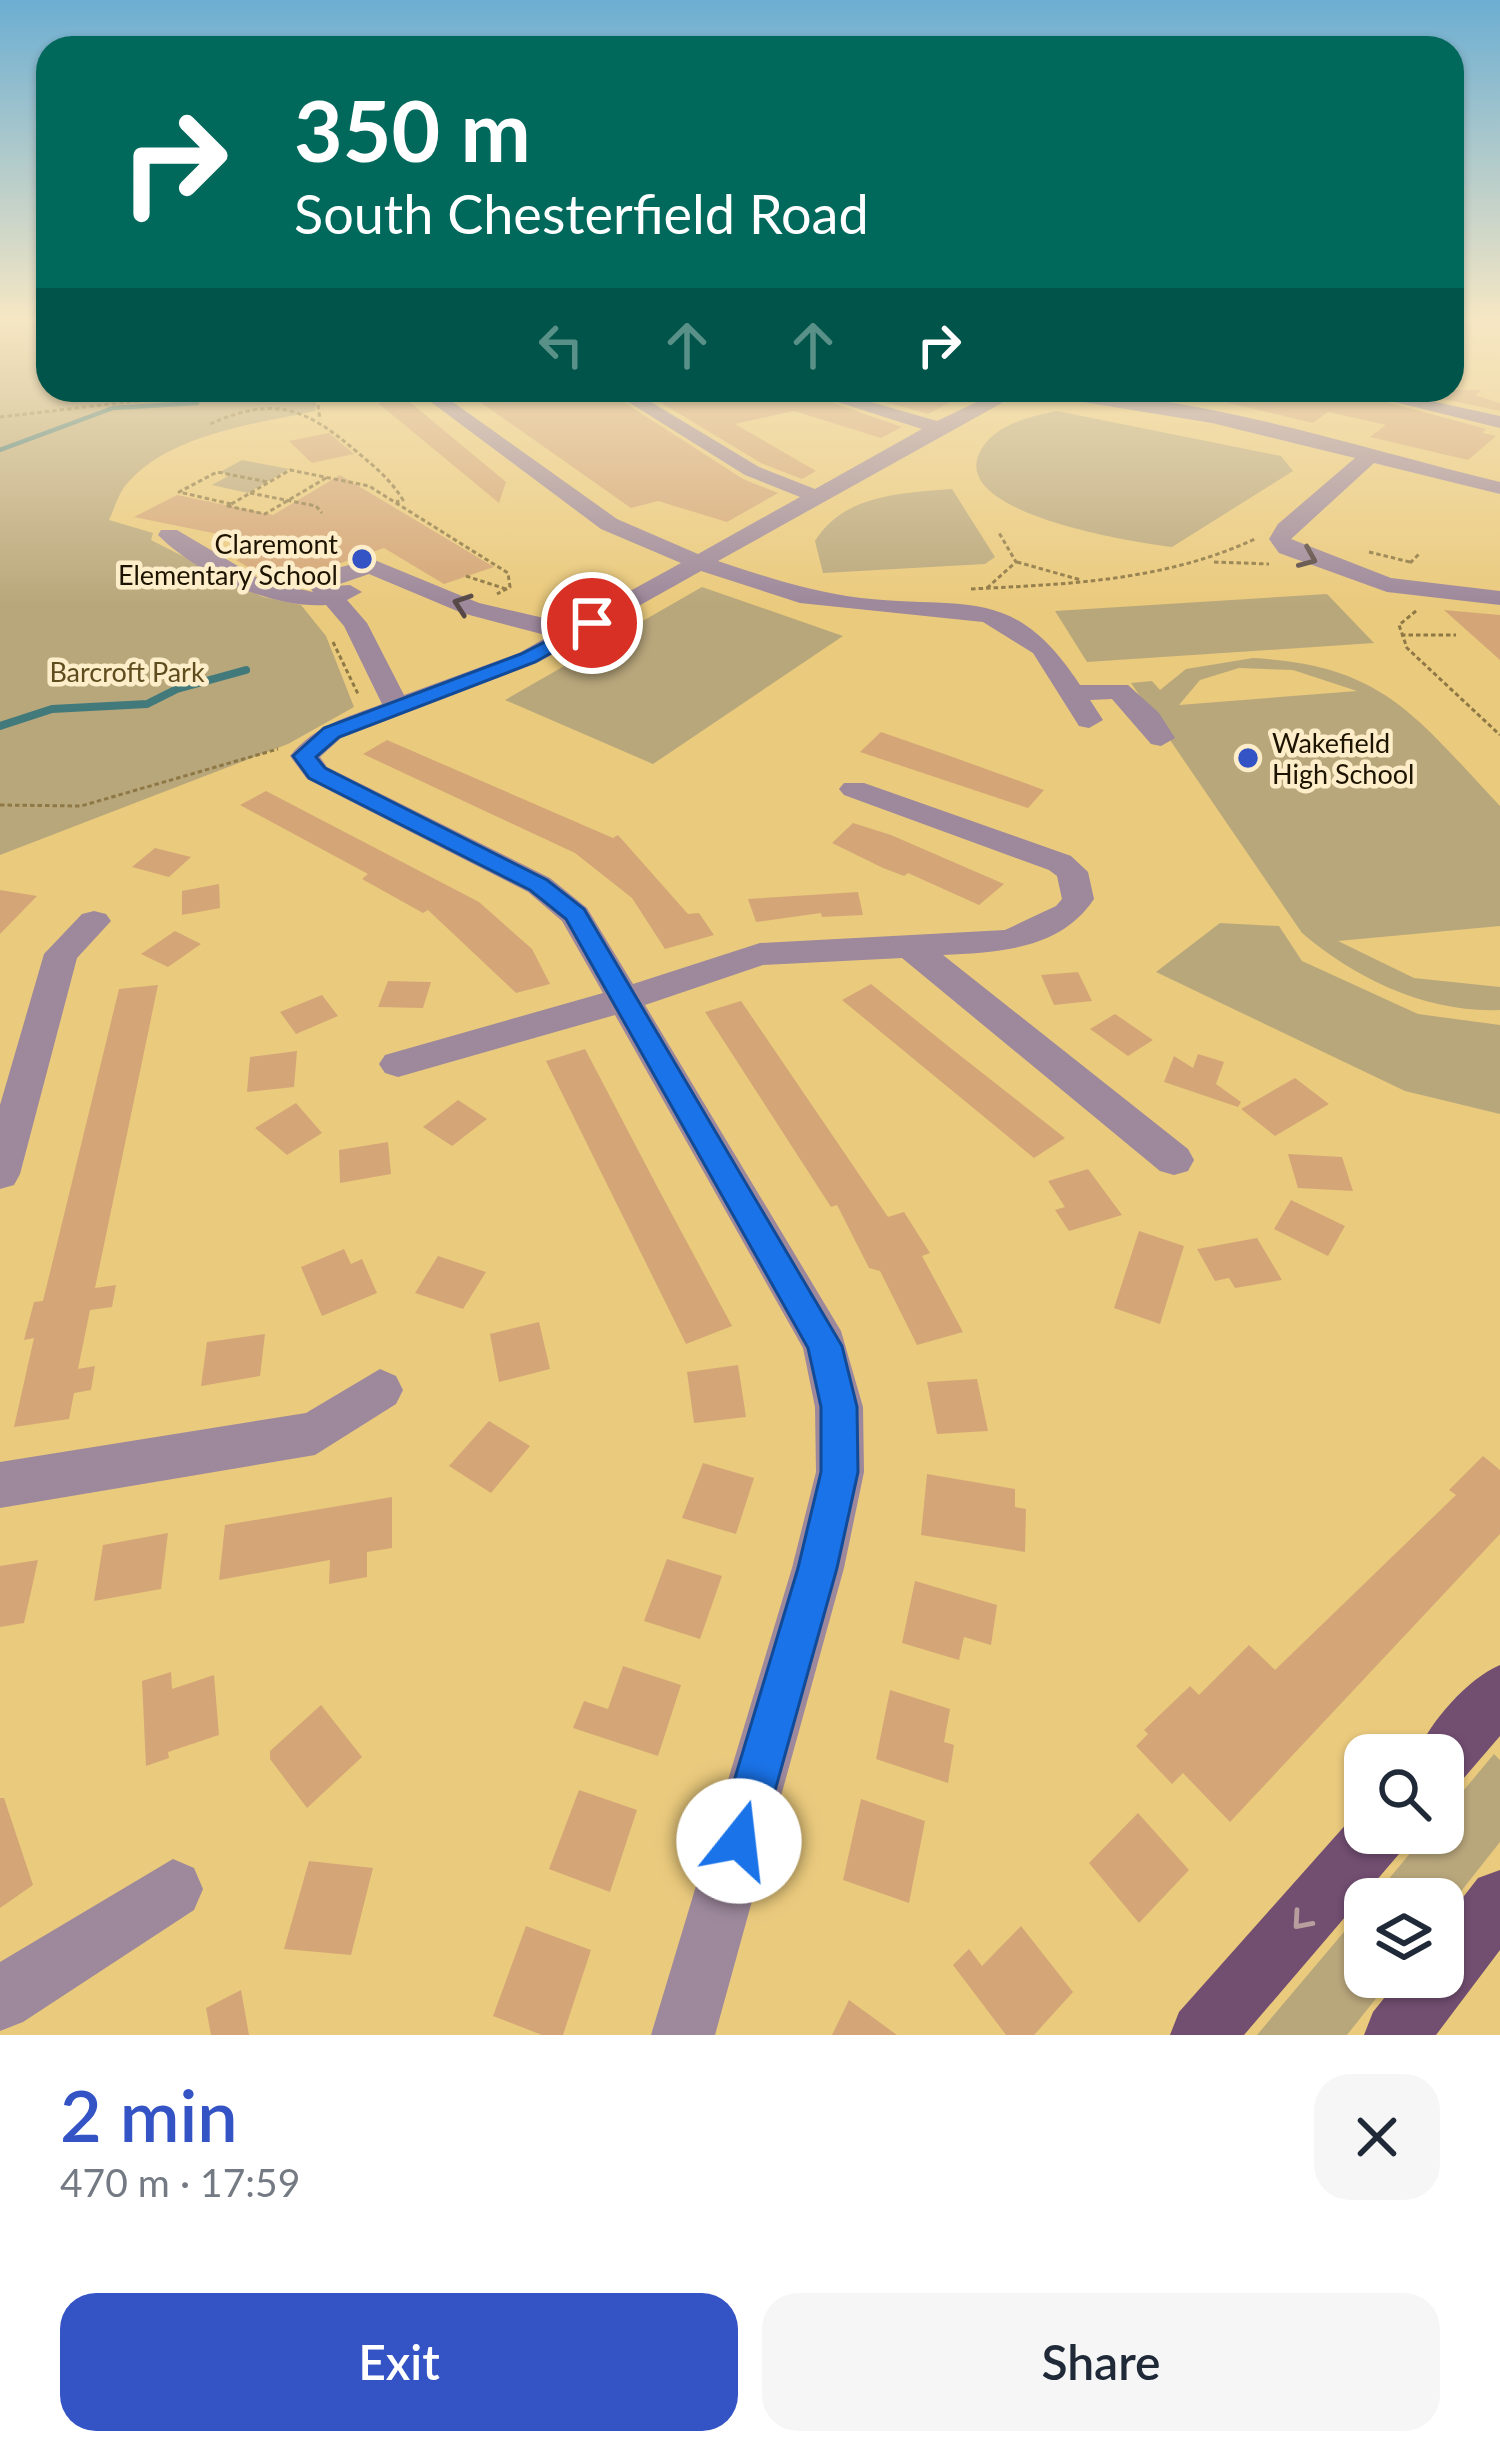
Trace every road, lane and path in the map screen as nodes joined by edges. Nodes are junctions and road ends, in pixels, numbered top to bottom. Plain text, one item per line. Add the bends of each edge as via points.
1 (233, 414) edge
2 (307, 414) edge
3 (319, 414) edge
4 (457, 414) edge
5 (657, 414) edge
6 (891, 414) edge
7 (967, 414) edge
8 (1191, 414) edge
9 (1463, 414) edge
10 (320, 420) junction
11 (1500, 422) edge
12 (210, 424) dead end
13 (939, 428) junction
14 (1371, 455) junction
15 (326, 478) junction
16 (268, 482) junction
17 (1500, 488) edge
18 (250, 493) junction
19 (818, 497) junction
20 (287, 500) junction
21 (396, 502) junction
22 (231, 504) junction
23 (322, 513) dead end
24 (998, 531) dead end
25 (169, 535) dead end
26 (1262, 536) dead end
27 (1016, 562) junction
28 (1211, 562) junction
29 (700, 563) junction
30 (1272, 564) dead end
31 (466, 577) dead end
32 (1087, 582) junction
33 (987, 588) junction
34 (506, 589) junction
35 (965, 589) dead end
36 (494, 595) dead end
37 (335, 598) junction
38 (1500, 598) edge
39 (1417, 610) dead end
40 (575, 633) junction
41 (1401, 635) junction
42 (1456, 635) dead end
43 (1076, 693) junction
44 (398, 707) junction
45 (1089, 720) dead end
46 (1500, 735) edge
47 (1161, 738) dead end
48 (287, 754) junction
49 (854, 789) dead end
50 (0, 805) edge
51 (94, 921) dead end
52 (912, 948) junction
53 (626, 997) junction
54 (398, 1064) dead end
55 (1174, 1160) dead end
56 (0, 1174) edge
57 (380, 1390) dead end
58 (0, 1485) edge
59 (1500, 1694) edge
60 (1464, 1735) edge
61 (1360, 1854) edge
62 (173, 1888) dead end
63 (1500, 1900) edge
64 (1464, 1947) edge
65 (1425, 1998) edge
66 (0, 1999) edge
67 (682, 2035) edge
68 (1202, 2035) edge
69 (1396, 2035) edge

1 - 12 path
2 - 10 path
3 - 10 path
4 - 29 street via 609,524
5 - 19 street via 752,472
6 - 13 street
7 - 13 street
8 - 14 street
9 - 11 street
10 - 21 path via 393,483 403,500
13 - 19 street
14 - 17 street
14 -> 38 street via 1286,529 1280,539 1287,548 1387,585
15 - 16 path via 290,470
15 - 20 path
15 - 21 path via 369,486
16 - 18 path
16 - 22 path via 217,472 178,492
18 - 20 path
18 - 22 path
19 - 29 street
20 - 22 path via 265,514
20 - 23 path
21 - 34 path via 508,573
24 - 27 path
25 - 37 street via 268,595
26 - 28 path
27 - 32 path
27 - 33 path
28 - 30 path
28 - 32 path
29 - 40 street
29 - 43 street via 830,602 989,616 1043,648
31 - 34 path
32 - 33 path
33 - 35 path
34 - 36 path
40 -> 37 street via 498,617 372,566 322,581
37 - 44 street
39 - 41 path via 1405,617
40 - 44 street
41 - 42 path
41 - 46 path
43 - 45 street
43 - 47 street via 1119,691
44 - 48 street
48 - 50 path via 81,806
48 - 53 street via 539,885 575,915
49 - 52 street via 1060,863 1078,884 1067,913 1011,940
51 - 56 street via 62,954
52 - 53 street via 760,954
52 - 55 street
53 - 54 street
53 - 67 street via 825,1346 839,1407 840,1472 818,1568
57 - 58 street via 315,1433
59 - 60 main road
61 -> 68 main road
62 - 66 street
63 - 64 main road
65 - 69 main road

